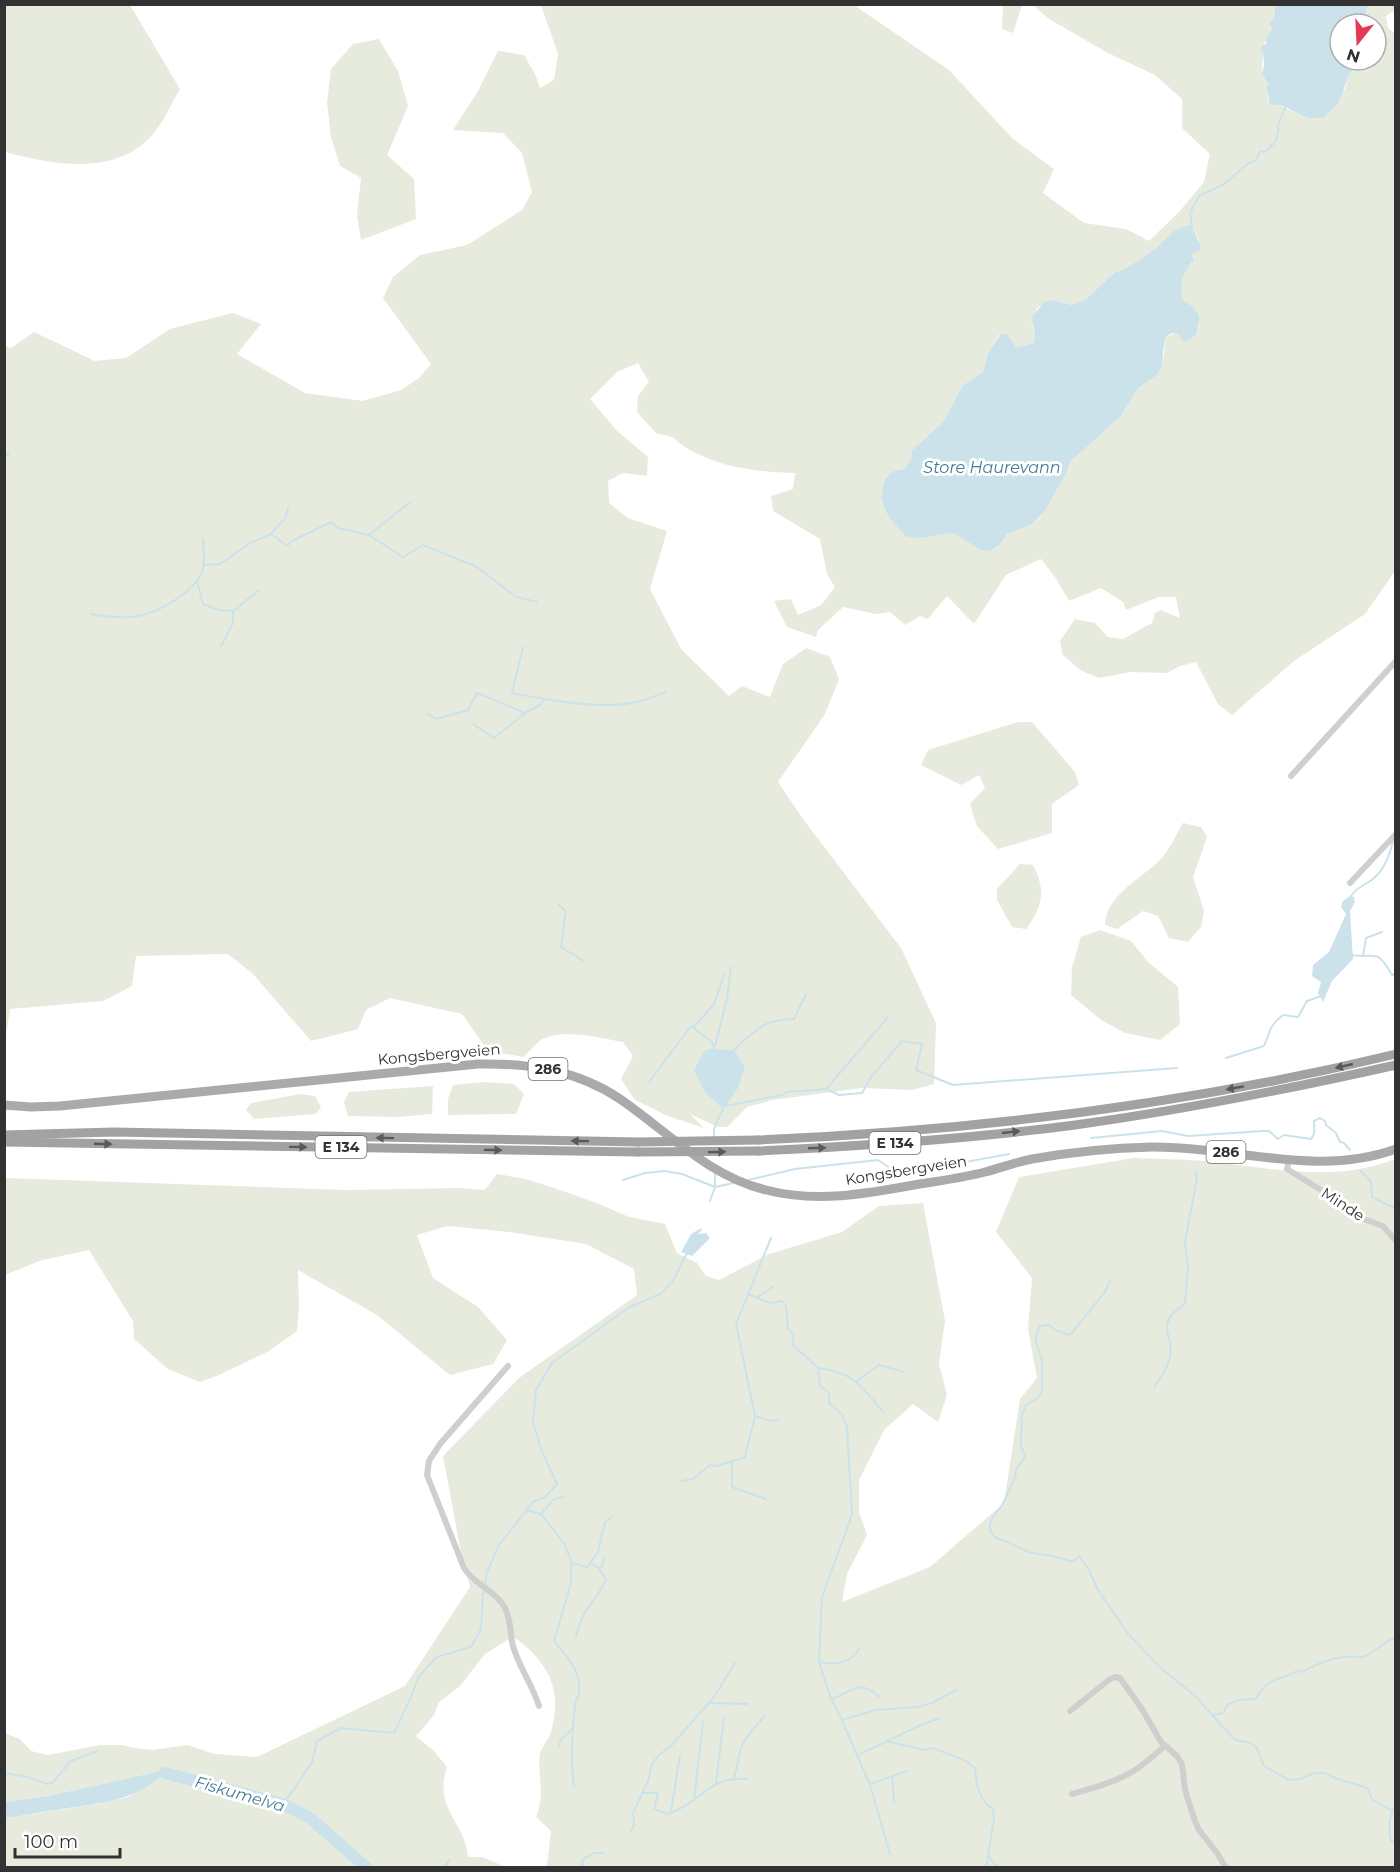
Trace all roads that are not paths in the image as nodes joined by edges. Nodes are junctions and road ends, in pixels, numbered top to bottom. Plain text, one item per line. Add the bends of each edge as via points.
1 (1395, 661) edge
2 (1291, 776) dead end
3 (1395, 834) edge
4 (1350, 883) dead end
5 (1395, 1054) edge
6 (1395, 1065) edge
7 (4, 1105) edge
8 (4, 1136) edge
9 (4, 1142) edge
10 (1395, 1149) edge
11 (1288, 1164) junction
12 (1395, 1241) edge
13 (508, 1366) dead end
14 (539, 1706) dead end
15 (1070, 1712) dead end
16 (1165, 1746) junction
17 (1072, 1794) dead end
18 (1226, 1868) edge

1 - 2 street
3 - 4 street
5 -> 8 highway, E 134, bridge via 1237,1088 1072,1114 916,1131 638,1142 114,1132
9 -> 6 highway, E 134, bridge via 758,1151 901,1143 1073,1125 1214,1103
7 - 11 main road, Kongsbergveien / 286 via 60,1106 507,1063 540,1066 596,1085 710,1167 744,1183 784,1194 862,1194 1055,1155 1153,1147
10 - 11 main road, 286 via 1369,1157
11 - 12 street, Minde via 1360,1218 1383,1226
13 - 14 street via 440,1444 429,1461 427,1475 464,1568 504,1606 516,1654
15 - 16 street via 1110,1679 1118,1677
16 - 17 street via 1123,1777
16 - 18 street via 1182,1764 1185,1790 1199,1830

